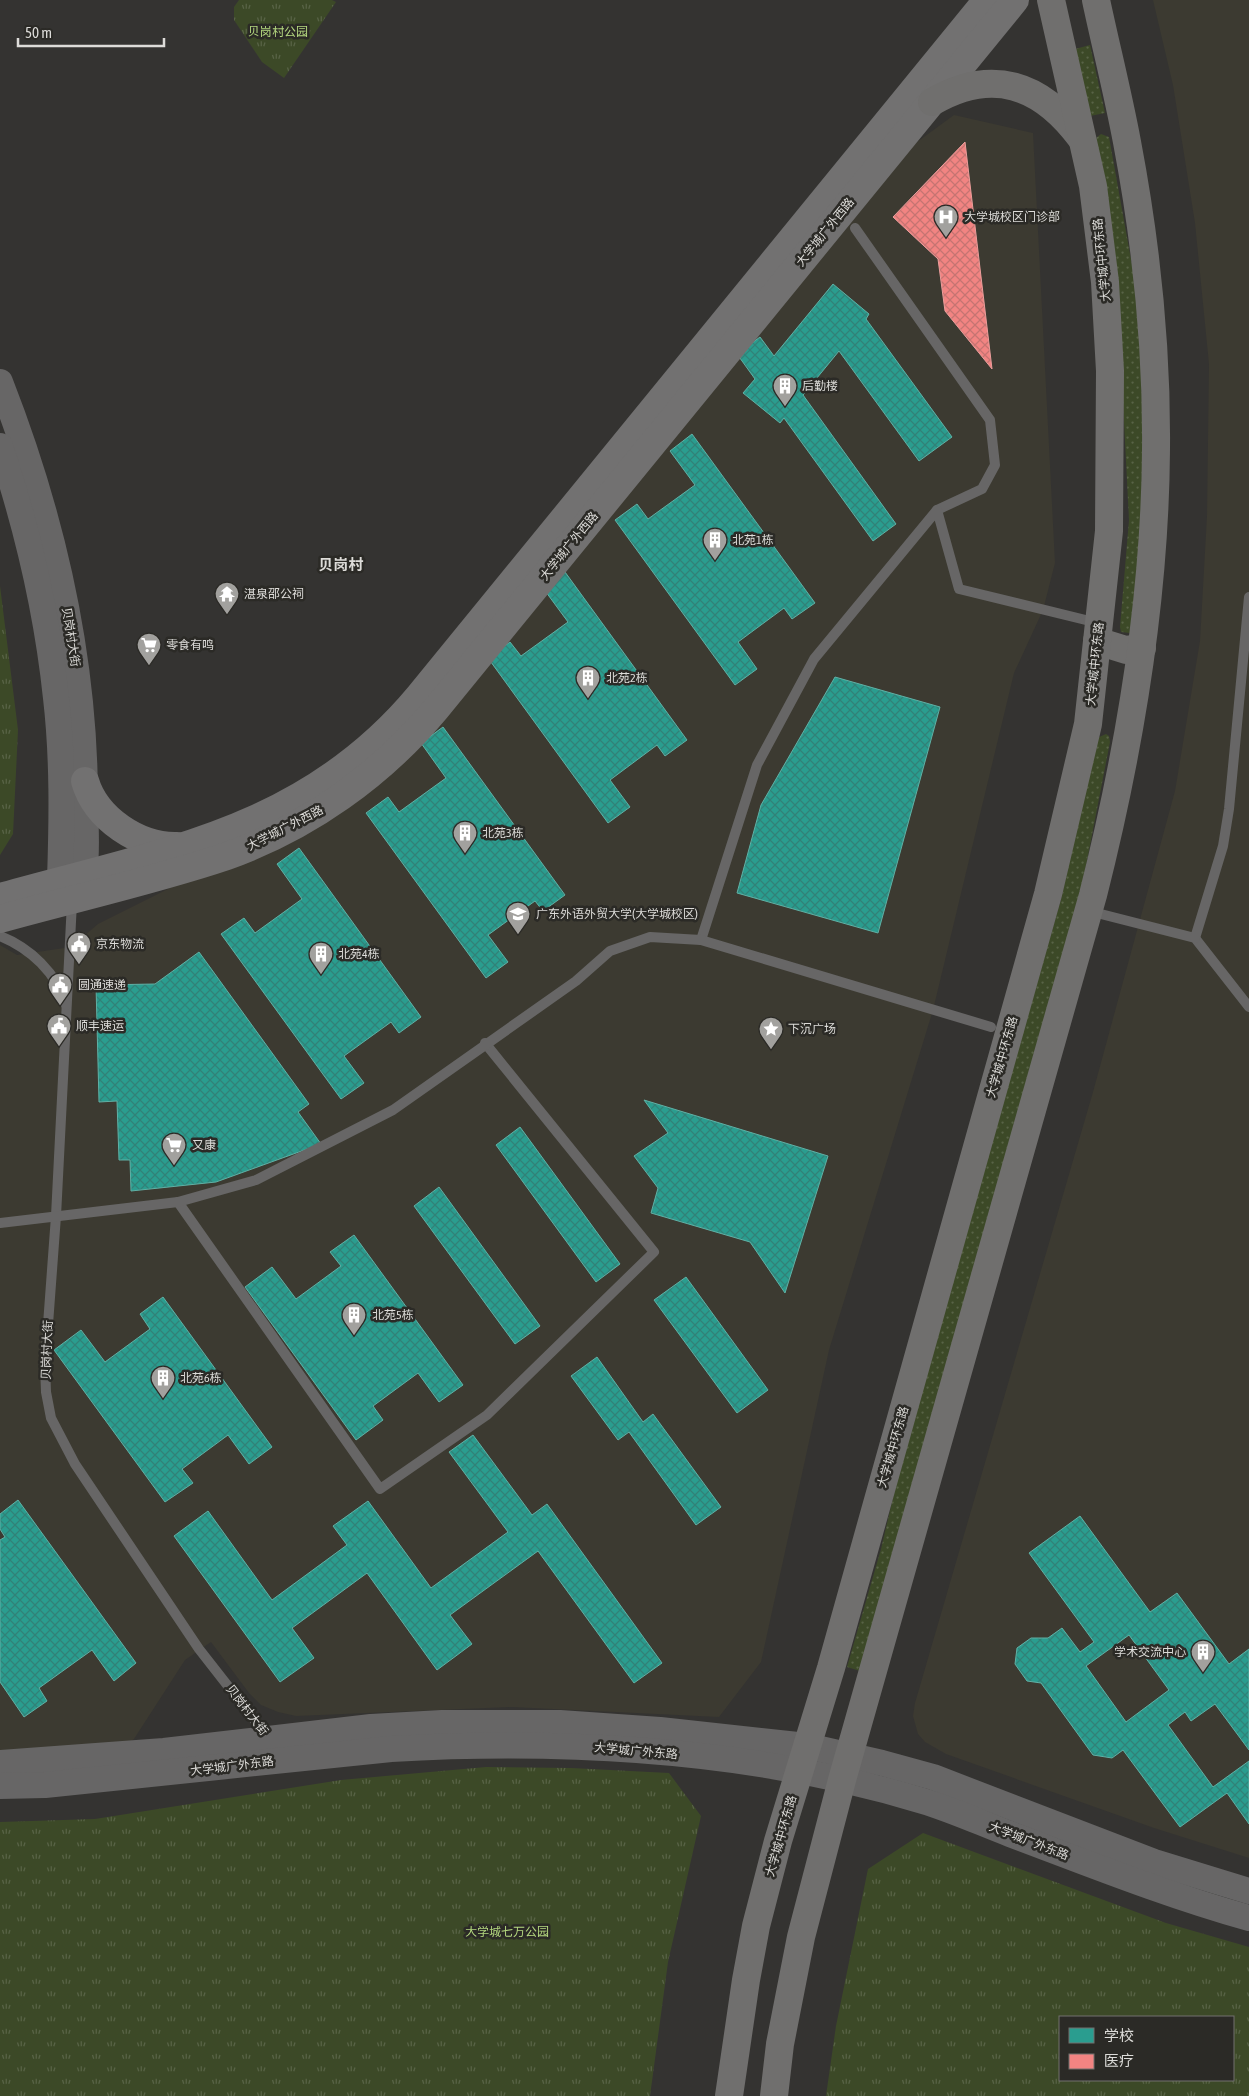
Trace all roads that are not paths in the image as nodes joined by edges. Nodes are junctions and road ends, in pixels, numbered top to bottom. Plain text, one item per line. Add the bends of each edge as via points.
1 (987, 0) edge
2 (1015, 0) edge
3 (1051, 0) edge
4 (1096, 0) edge
5 (932, 102) junction
6 (1123, 123) junction
7 (1083, 137) junction
8 (856, 228) dead end
9 (0, 382) edge
10 (0, 446) edge
11 (937, 510) junction
12 (1249, 598) edge
13 (1098, 632) junction
14 (1142, 648) junction
15 (1089, 715) junction
16 (1130, 723) junction
17 (85, 781) junction
18 (184, 846) junction
19 (72, 884) junction
20 (0, 897) edge
21 (1088, 910) junction
22 (0, 919) edge
23 (0, 936) edge
24 (1195, 938) junction
25 (700, 940) junction
26 (1249, 1007) edge
27 (68, 1012) junction
28 (991, 1027) dead end
29 (485, 1043) junction
30 (178, 1202) junction
31 (56, 1216) junction
32 (0, 1223) edge
33 (277, 1750) junction
34 (803, 1758) junction
35 (0, 1763) edge
36 (845, 1768) junction
37 (0, 1786) edge
38 (1249, 1891) edge
39 (1249, 1918) edge
40 (729, 2096) edge
41 (774, 2096) edge

1 - 18 main road, 大学城广外西路 via 404,713 361,755 318,786 258,819
2 - 5 main road, 大学城广外西路
3 - 7 main road, 大学城中环东路
4 - 6 main road
5 - 7 main road via 973,85 1000,83 1014,86 1049,104
5 - 19 main road, 大学城广外西路 via 431,716 392,756 330,805 267,839 228,855
6 - 7 main road via 1109,122
6 - 14 main road via 1145,269 1155,404 1155,487
7 - 13 main road, 大学城中环东路 via 1100,234 1110,371 1110,506
8 - 11 lane via 990,420 995,465 982,490
9 - 17 street, 贝岗村大街 via 24,442 66,609 82,719
10 - 19 street, 贝岗村大街 via 28,543 52,664
11 - 13 lane via 958,589
11 - 25 lane via 814,658 757,765
12 - 24 lane via 1230,809 1223,846
13 - 14 main road via 1112,647 1126,650
13 - 15 main road, 大学城中环东路
14 - 16 main road
15 - 16 main road via 1110,716
15 - 34 main road, 大学城中环东路 via 1048,894
16 - 21 main road via 1105,848
17 - 18 main road via 92,799 118,826 153,843
17 - 19 street, 贝岗村大街
18 - 19 main road, 大学城广外西路
19 - 20 main road, 大学城广外西路
19 - 22 main road, 大学城广外西路
19 - 27 lane, 贝岗村大街
21 - 24 lane
21 - 36 main road
23 - 27 lane via 41,963 56,984
24 - 26 lane
25 - 28 lane
25 - 29 lane via 650,937 610,951 576,981
27 - 31 lane, 贝岗村大街
29 - 30 lane via 393,1110 256,1180
29 - 30 lane via 654,1252 487,1415 380,1489
30 - 31 lane
31 - 32 lane
31 - 33 lane, 贝岗村大街 via 45,1365 51,1418 75,1464 199,1649
33 - 34 street, 大学城广外东路 via 371,1727 433,1723 550,1723 660,1730
33 - 35 street, 大学城广外东路 via 155,1752
33 - 37 street, 大学城广外东路 via 45,1785
34 - 36 street, 大学城广外东路
34 - 40 main road, 大学城中环东路 via 756,1926
36 - 38 street, 大学城广外东路 via 933,1777 1154,1862
36 - 39 street, 大学城广外东路 via 1146,1886
36 - 41 main road via 801,1937 780,2044

